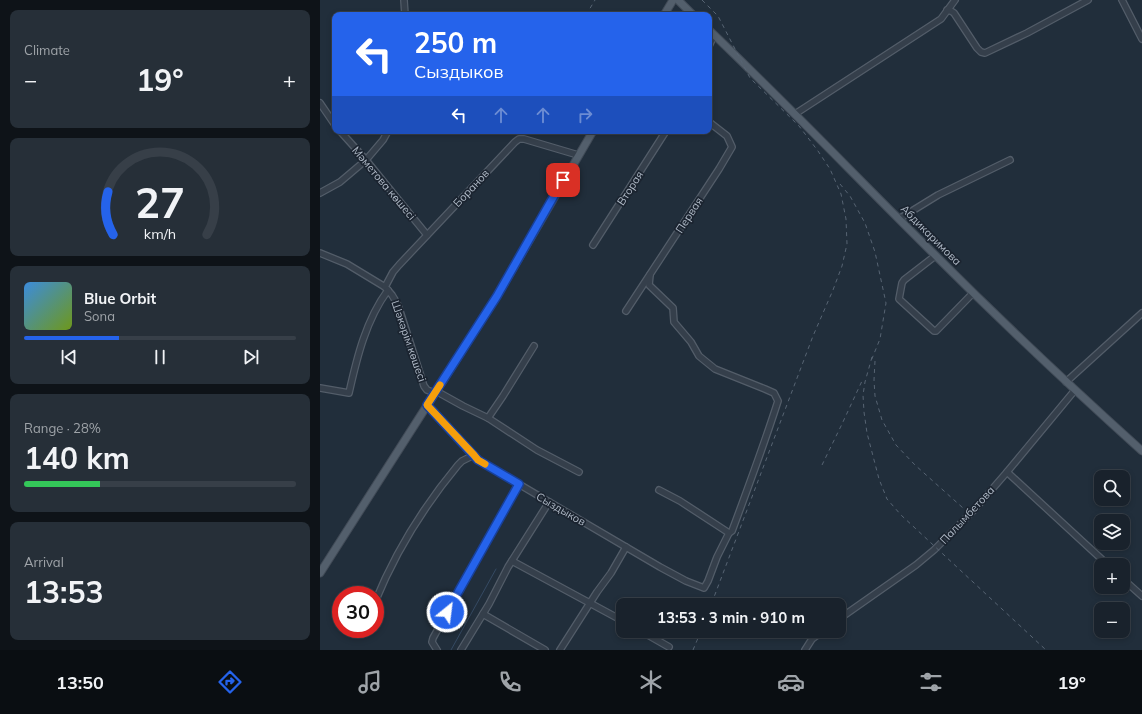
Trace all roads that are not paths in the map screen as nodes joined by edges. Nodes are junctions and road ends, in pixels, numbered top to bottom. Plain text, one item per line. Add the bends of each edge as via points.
1 (404, 0) edge
2 (673, 0) edge
3 (678, 0) edge
4 (955, 0) edge
5 (1088, 0) edge
6 (1122, 0) edge
7 (948, 10) junction
8 (405, 12) edge
9 (666, 12) edge
10 (690, 12) edge
11 (712, 32) edge
12 (1142, 38) edge
13 (320, 103) edge
14 (795, 114) junction
15 (332, 121) edge
16 (712, 124) edge
17 (343, 134) edge
18 (386, 134) edge
19 (591, 134) edge
20 (664, 134) edge
21 (578, 155) junction
22 (366, 160) junction
23 (1010, 160) dead end
24 (320, 193) edge
25 (899, 219) junction
26 (427, 235) junction
27 (593, 245) dead end
28 (320, 253) edge
29 (935, 256) junction
30 (650, 275) junction
31 (386, 288) junction
32 (973, 293) junction
33 (626, 311) dead end
34 (1142, 313) edge
35 (534, 346) dead end
36 (1066, 382) junction
37 (320, 388) edge
38 (1075, 390) junction
39 (436, 392) junction
40 (427, 405) junction
41 (488, 418) junction
42 (1142, 451) edge
43 (474, 455) junction
44 (579, 472) dead end
45 (1007, 472) junction
46 (519, 484) junction
47 (659, 490) dead end
48 (550, 502) junction
49 (729, 533) junction
50 (626, 547) junction
51 (1100, 558) edge
52 (512, 561) junction
53 (320, 573) edge
54 (1130, 585) edge
55 (381, 586) edge
56 (1142, 596) edge
57 (590, 603) junction
58 (483, 614) junction
59 (846, 614) edge
60 (616, 617) edge
61 (653, 638) edge
62 (813, 638) edge
63 (669, 647) dead end
64 (436, 650) edge
65 (461, 650) edge
66 (545, 650) edge
67 (560, 650) edge
68 (805, 650) edge

1 - 8 street
2 - 9 main road
3 - 10 main road
4 - 7 street
5 - 7 street via 985,53 981,52 954,13
6 - 12 street
7 - 14 street via 941,19
11 - 14 main road, Абдикаримова
13 - 15 street
14 - 25 main road, Абдикаримова
16 - 30 street, Первая via 727,136 732,147
17 - 22 street, Мәметова көшесі
18 - 22 street
19 - 21 main road
20 - 27 street, Вторая
21 - 26 street, Боранов via 519,139
21 - 39 main road via 497,296
22 - 24 street via 340,182
22 - 26 street, Мәметова көшесі
23 - 25 street via 938,195
25 - 29 main road, Абдикаримова
26 - 31 street, Боранов via 393,272
28 - 31 street, Шәкәрім көшесі via 347,264
29 - 32 main road, Абдикаримова
29 - 32 street via 904,280 899,299 936,331
30 - 33 street, Первая
30 - 49 street via 649,285 673,308 674,322 699,356 715,369 774,393 778,401 750,484
31 - 37 street, Боранов via 358,354 349,393
31 - 39 street, Шәкәрім көшесі via 398,305 424,386 427,390
32 - 36 main road, Абдикаримова
34 - 36 street
35 - 41 street
36 - 38 main road, Абдикаримова
38 - 42 main road, Абдикаримова
38 - 45 street, Палымбетова
39 - 40 main road
39 - 41 street, Шәкәрім көшесі
40 - 43 street, Сыздыков
40 - 53 main road
41 - 44 street, Шәкәрім көшесі via 537,450
43 - 46 street, Сыздыков via 478,460
43 - 55 street via 458,465 417,522
45 - 51 street
45 - 59 street, Палымбетова via 934,550
46 - 48 street, Сыздыков
46 - 64 street via 433,638
47 - 49 street
48 - 50 street, Сыздыков
48 - 52 street
49 - 50 street, Сыздыков via 704,588 686,582
50 - 57 street
52 - 57 street
52 - 58 street
54 - 56 street
57 - 60 street
57 - 67 street
58 - 65 street
58 - 66 street
61 - 63 street
62 - 68 street

